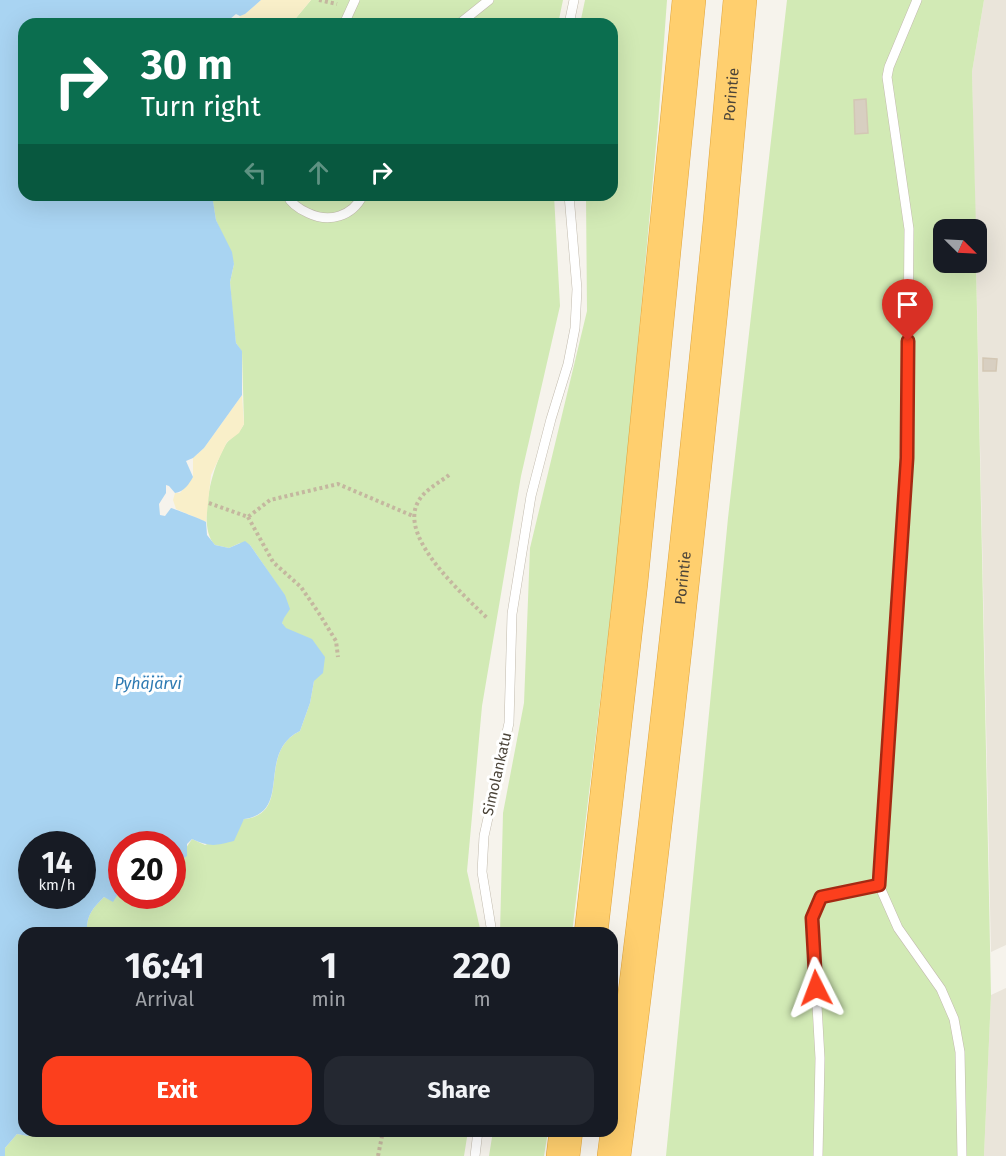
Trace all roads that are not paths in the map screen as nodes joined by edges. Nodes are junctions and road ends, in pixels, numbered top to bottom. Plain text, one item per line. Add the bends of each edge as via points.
1 (355, 0) edge
2 (489, 0) edge
3 (574, 0) edge
4 (690, 0) edge
5 (740, 0) edge
6 (917, 0) edge
7 (347, 18) edge
8 (466, 18) edge
9 (570, 18) edge
10 (290, 201) edge
11 (359, 201) edge
12 (570, 201) edge
13 (879, 885) junction
14 (491, 927) edge
15 (592, 927) edge
16 (637, 984) junction
17 (618, 1126) edge
18 (477, 1137) edge
19 (565, 1137) edge
20 (617, 1137) edge
21 (475, 1156) edge
22 (563, 1156) edge
23 (614, 1156) edge
24 (635, 1156) edge
25 (818, 1156) edge
26 (962, 1156) edge

1 - 7 lane
2 - 8 lane
3 - 9 lane
4 - 15 highway
5 - 16 highway, Porintie via 719,230
6 - 13 lane via 886,77 909,229 907,458
10 - 11 lane via 320,219 347,213
12 - 14 lane, Simolankatu via 577,289 574,328 568,364 531,496 512,614 509,723 484,836 482,872
13 - 25 lane via 821,897 812,918 820,1058
13 - 26 lane via 898,928 941,989 954,1019 960,1052
16 - 17 highway, Porintie
16 - 24 highway
18 - 21 lane
19 - 22 highway
20 - 23 highway, Porintie

